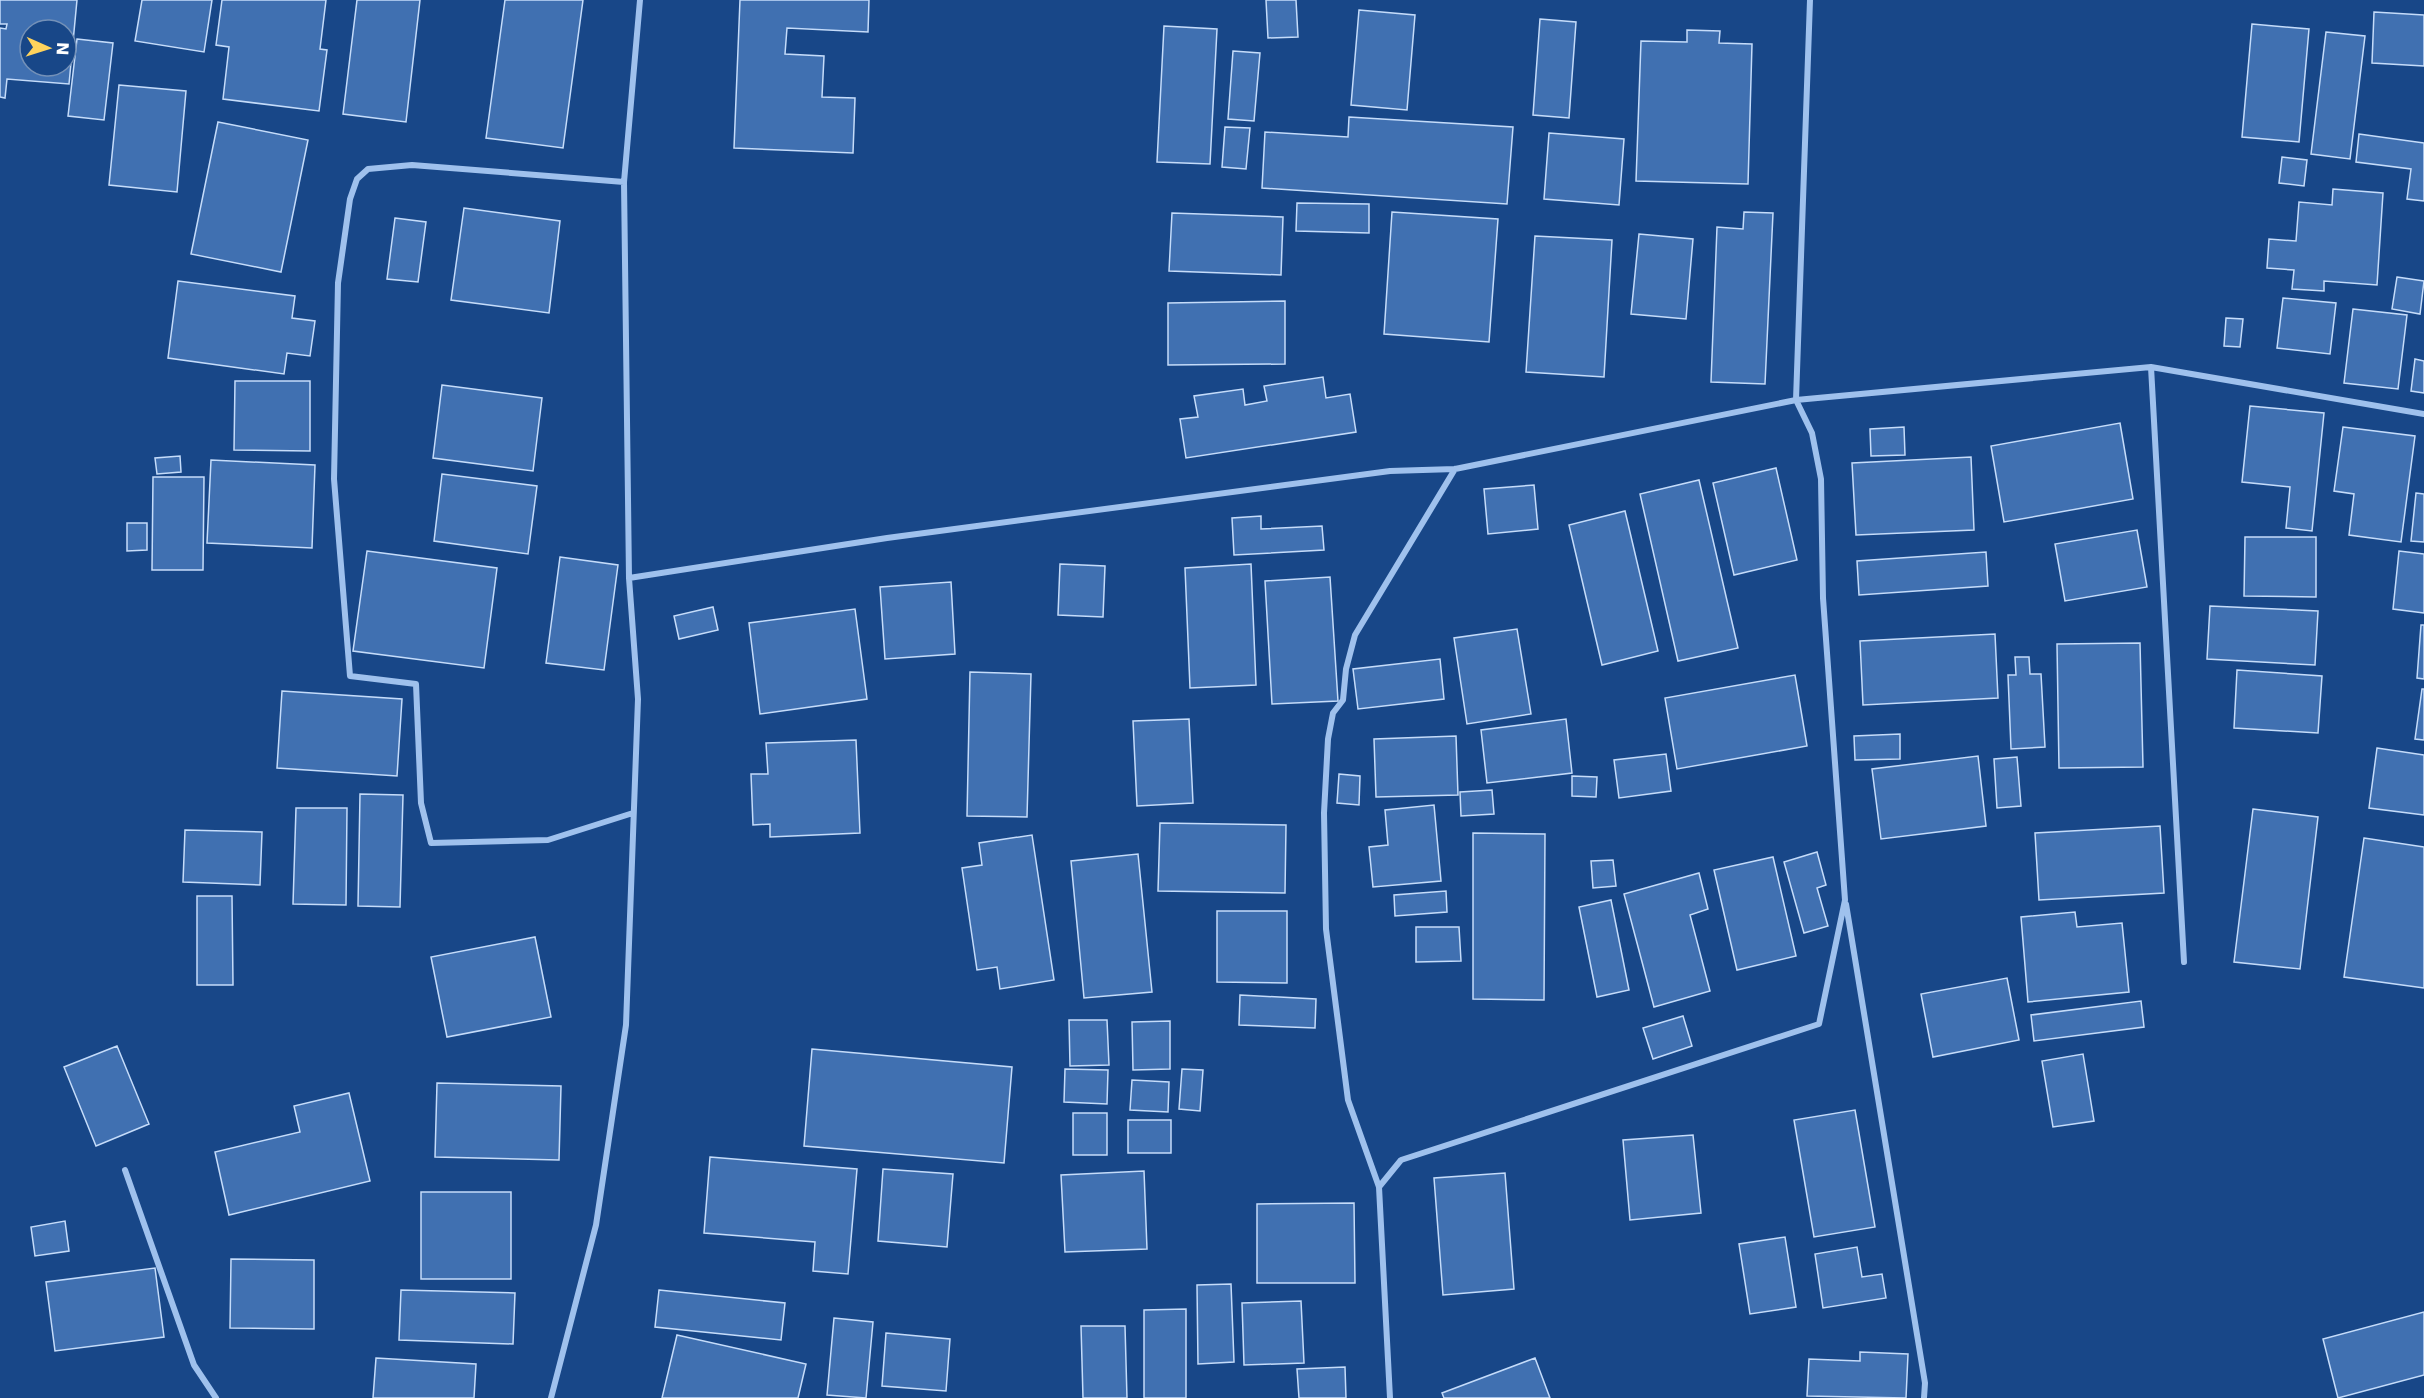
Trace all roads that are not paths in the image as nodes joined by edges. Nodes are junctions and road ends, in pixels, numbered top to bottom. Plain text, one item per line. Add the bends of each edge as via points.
1 (640, 0) edge
2 (1810, 0) edge
3 (624, 182) junction
4 (2151, 367) junction
5 (1796, 400) junction
6 (2424, 414) edge
7 (1455, 469) junction
8 (629, 578) junction
9 (633, 813) junction
10 (1845, 900) junction
11 (2184, 962) dead end
12 (125, 1170) dead end
13 (1379, 1187) junction
14 (216, 1398) edge
15 (551, 1398) edge
16 (1390, 1398) edge
17 (1924, 1398) edge

1 - 3 street
2 - 5 street
3 - 8 street
3 - 9 street via 412,165 368,169 357,179 350,199 338,283 334,479 350,676 416,684 421,803 431,843 548,840
4 - 5 street
4 - 6 street
4 - 11 street
5 - 7 street
5 - 10 street via 1812,433 1821,479 1822,598
7 - 8 street via 1390,471 886,538
7 - 13 street via 1355,635 1346,669 1344,700 1333,713 1328,739 1324,813 1326,929 1348,1100
8 - 9 street via 638,699
9 - 15 street via 626,1025 596,1225
10 - 13 street via 1819,1024 1401,1160
10 - 17 street via 1925,1383
12 - 14 street via 194,1365
13 - 16 street

